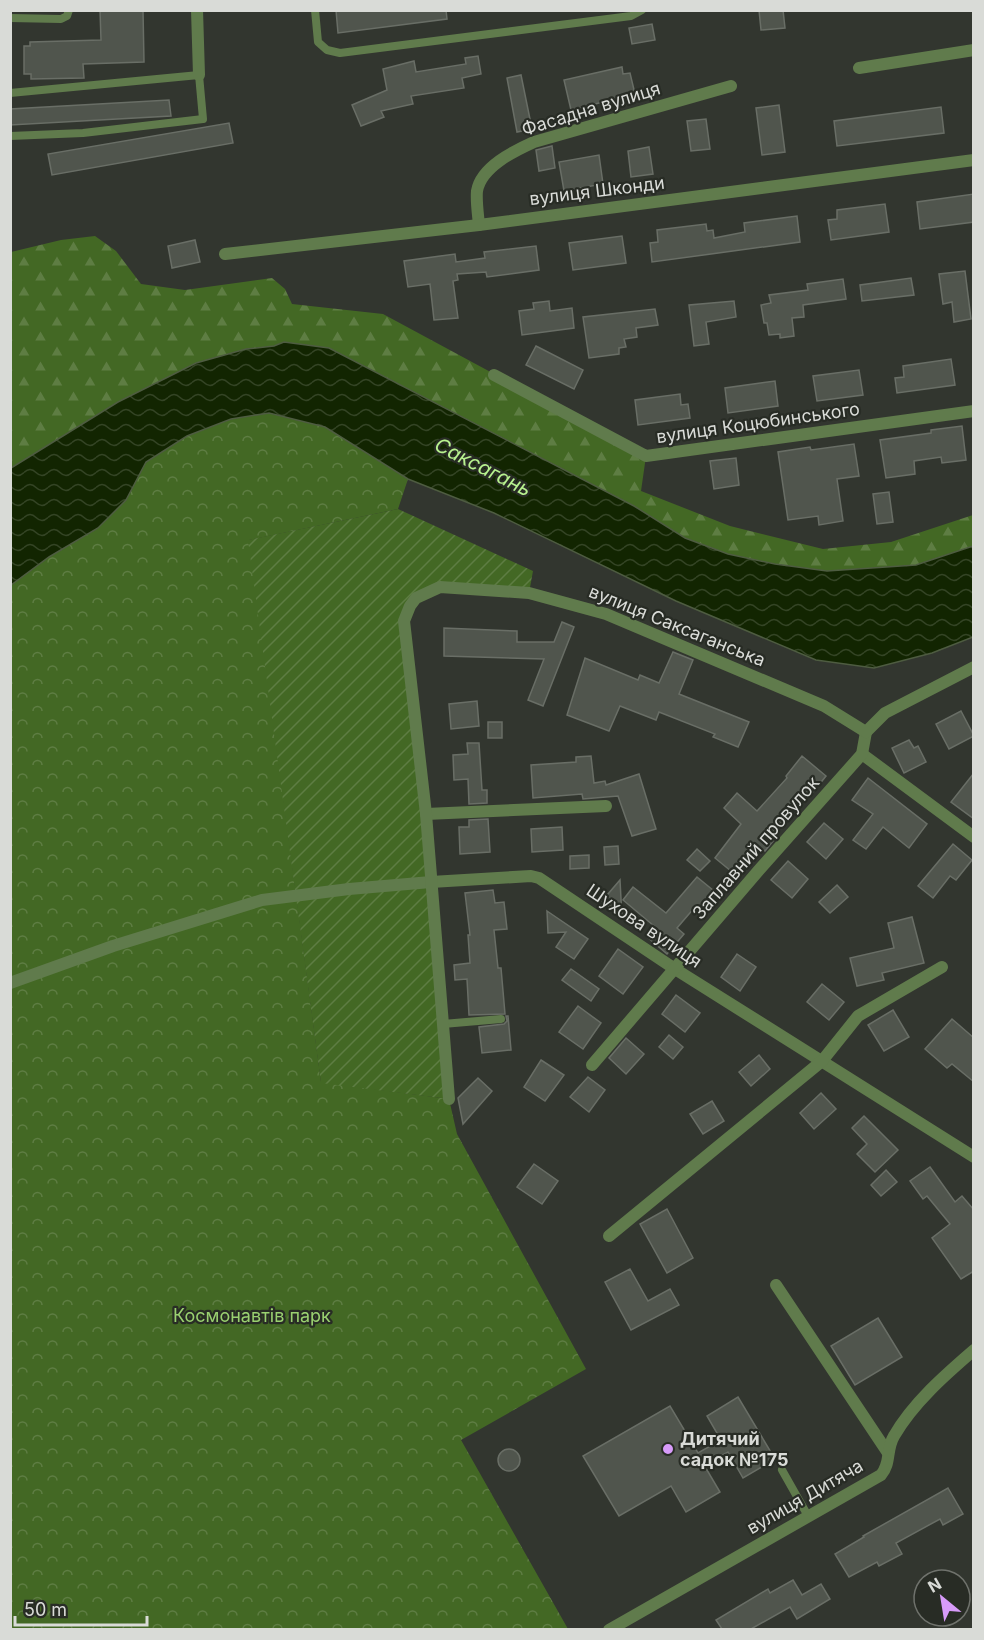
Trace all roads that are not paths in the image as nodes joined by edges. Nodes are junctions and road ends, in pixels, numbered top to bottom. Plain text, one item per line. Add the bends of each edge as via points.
1 (69, 10) edge
2 (197, 10) edge
3 (315, 10) edge
4 (642, 10) edge
5 (10, 18) edge
6 (974, 50) edge
7 (859, 68) dead end
8 (199, 75) junction
9 (731, 86) dead end
10 (10, 93) edge
11 (10, 135) edge
12 (974, 160) edge
13 (479, 225) junction
14 (225, 254) dead end
15 (494, 375) dead end
16 (974, 411) edge
17 (974, 667) edge
18 (866, 732) junction
19 (862, 754) junction
20 (606, 806) dead end
21 (426, 814) junction
22 (974, 837) edge
23 (431, 882) junction
24 (942, 967) dead end
25 (675, 969) junction
26 (10, 983) edge
27 (501, 1019) dead end
28 (443, 1024) junction
29 (822, 1061) junction
30 (592, 1065) dead end
31 (449, 1099) dead end
32 (974, 1157) edge
33 (609, 1236) dead end
34 (776, 1285) dead end
35 (974, 1350) edge
36 (888, 1453) junction
37 (782, 1470) dead end
38 (808, 1516) junction
39 (609, 1629) edge

1 - 5 lane via 61,19
2 - 8 street
3 - 4 lane via 318,42 327,50 340,53 631,16
6 - 7 street
8 - 10 lane
8 - 11 lane via 203,119 199,121 83,133
9 - 13 street, Фасадна вулиця via 514,151 482,178 477,191
12 - 13 street, вулиця Шконди
13 - 14 street, вулиця Шконди
15 - 16 street, вулиця Коцюбинського via 646,456
17 - 18 street via 885,713
18 - 19 street
18 - 21 street, вулиця Саксаганська via 824,706 606,614 529,593 440,587 416,598 404,621
19 - 22 street
19 - 25 street, Заплавний провулок
20 - 21 street
21 - 23 street, вулиця Саксаганська
23 - 25 street, Шухова вулиця via 539,878
23 - 26 street, Шухова вулиця via 262,900
23 - 28 street, вулиця Саксаганська
24 - 29 street via 858,1016
25 - 29 street, Шухова вулиця
25 - 30 street, Заплавний провулок
27 - 28 lane
28 - 31 street, вулиця Саксаганська
29 - 32 street, Шухова вулиця
29 - 33 street
34 - 36 street
35 - 36 street, вулиця Дитяча via 910,1415 891,1439
36 - 38 street, вулиця Дитяча via 881,1475
37 - 38 lane
38 - 39 street, вулиця Дитяча

